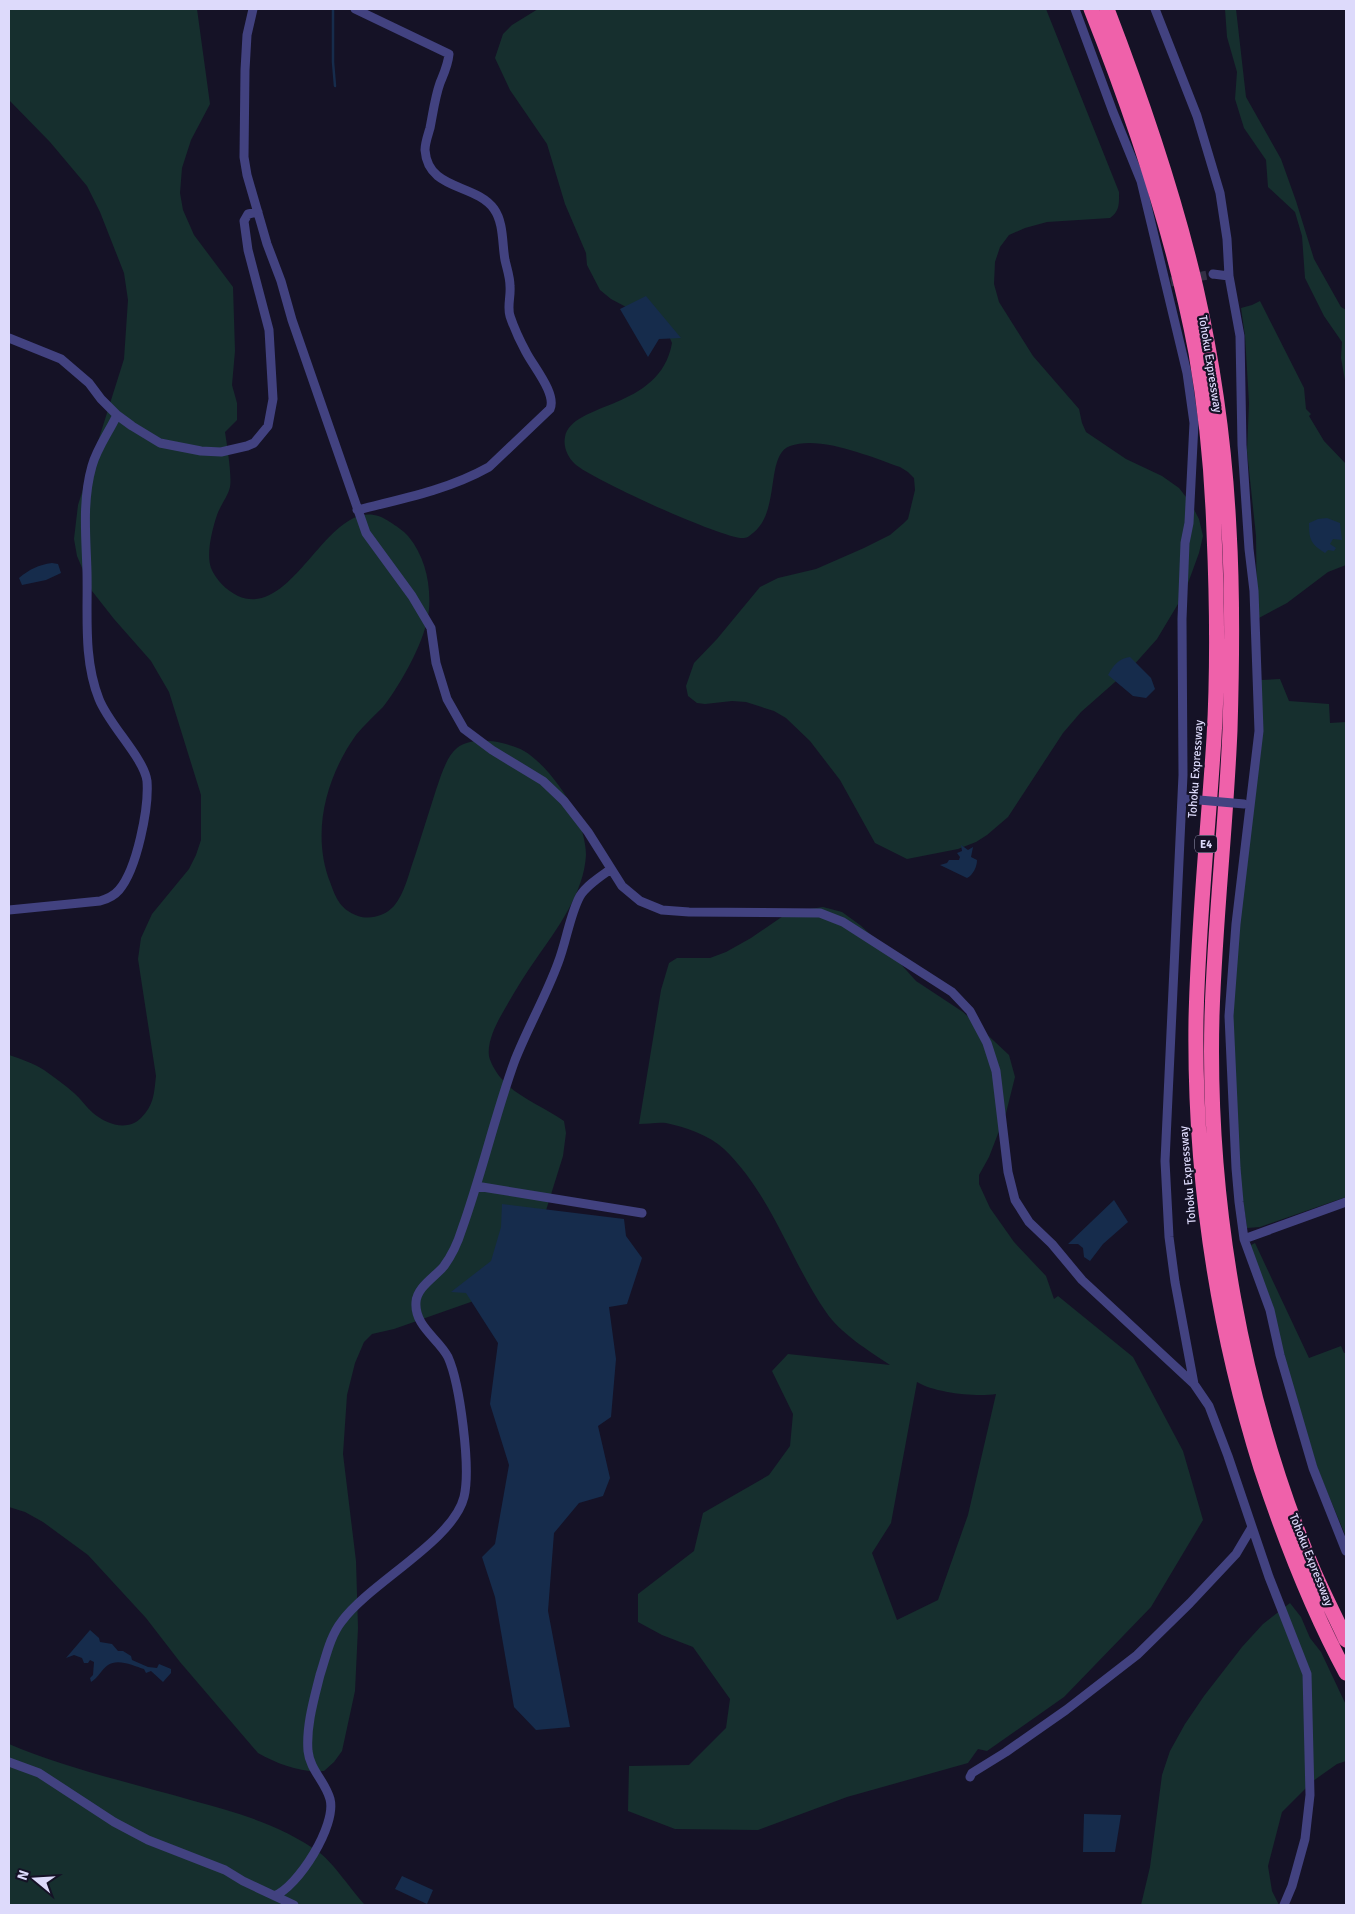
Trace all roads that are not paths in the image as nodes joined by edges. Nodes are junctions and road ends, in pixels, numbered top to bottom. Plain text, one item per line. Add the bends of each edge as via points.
1 (253, 9) edge
2 (355, 9) edge
3 (1075, 9) edge
4 (1091, 9) edge
5 (1107, 9) edge
6 (1155, 9) edge
7 (258, 212) junction
8 (1213, 274) tunnel mouth
9 (1229, 276) junction
10 (9, 338) edge
11 (117, 415) junction
12 (357, 510) junction
13 (1184, 800) junction
14 (1247, 805) junction
15 (611, 869) junction
16 (9, 910) edge
17 (476, 1186) junction
18 (1346, 1202) edge
19 (642, 1213) dead end
20 (1244, 1239) junction
21 (1194, 1384) junction
22 (1252, 1527) junction
23 (1346, 1551) edge
24 (1346, 1640) edge
25 (1346, 1673) edge
26 (9, 1762) edge
27 (970, 1777) dead end
28 (274, 1896) junction
29 (294, 1905) edge
30 (1284, 1905) edge

1 - 7 street via 245,70 244,157
2 - 12 street via 449,54 425,149 429,163 435,175 483,198 499,217 510,276 510,315 525,351 546,385 552,405 479,473 427,494
3 - 13 street via 1141,181 1168,282 1194,423 1182,619
4 - 25 highway, Tohoku Expressway / E4 via 1138,137 1162,215 1196,356 1206,434 1214,528 1217,627 1214,733 1196,1018 1202,1177 1214,1273 1224,1330 1248,1426 1277,1517 1302,1580
5 - 24 highway, Tohoku Expressway / E4 via 1152,131 1196,287 1221,433 1229,528 1232,628 1230,734 1212,1019 1216,1166 1228,1270 1265,1430 1291,1511
6 - 9 street via 1197,116 1220,193
7 - 11 street via 248,214 244,222 269,330 273,399 268,426 254,443 247,446 221,452 201,452 160,442
7 - 12 street
8 - 9 street
9 - 14 street via 1240,336 1242,446 1258,679 1259,731
10 - 11 street via 61,359 89,383
11 - 16 street via 92,465 85,503 87,627 90,664 99,699 146,776 140,840 133,862 114,895 100,901
12 - 15 street via 366,533 431,628 436,663 447,699 464,728 492,750 543,781 564,801
13 - 14 street, bridge
13 - 21 street via 1165,1161 1173,1273
14 - 20 street via 1229,1016 1236,1168
15 - 17 street via 586,888 577,902 558,966 515,1061
15 - 21 street via 622,886 640,901 662,910 820,913 843,922 952,992 970,1011 987,1043 996,1071 1008,1172 1015,1200 1029,1222 1082,1280
17 - 19 street
17 - 28 street via 452,1253 416,1302 423,1324 447,1357 454,1374 466,1450 464,1500 445,1529 350,1611 336,1630 327,1651 308,1730 310,1760 331,1803 328,1822 292,1883
18 - 20 street
20 - 23 street via 1270,1310 1313,1468
21 - 22 street via 1209,1406
22 - 27 street via 1236,1554 1137,1656
22 - 30 street via 1307,1674 1310,1795 1305,1839
26 - 28 street via 39,1773 148,1840 226,1870
28 - 29 street

